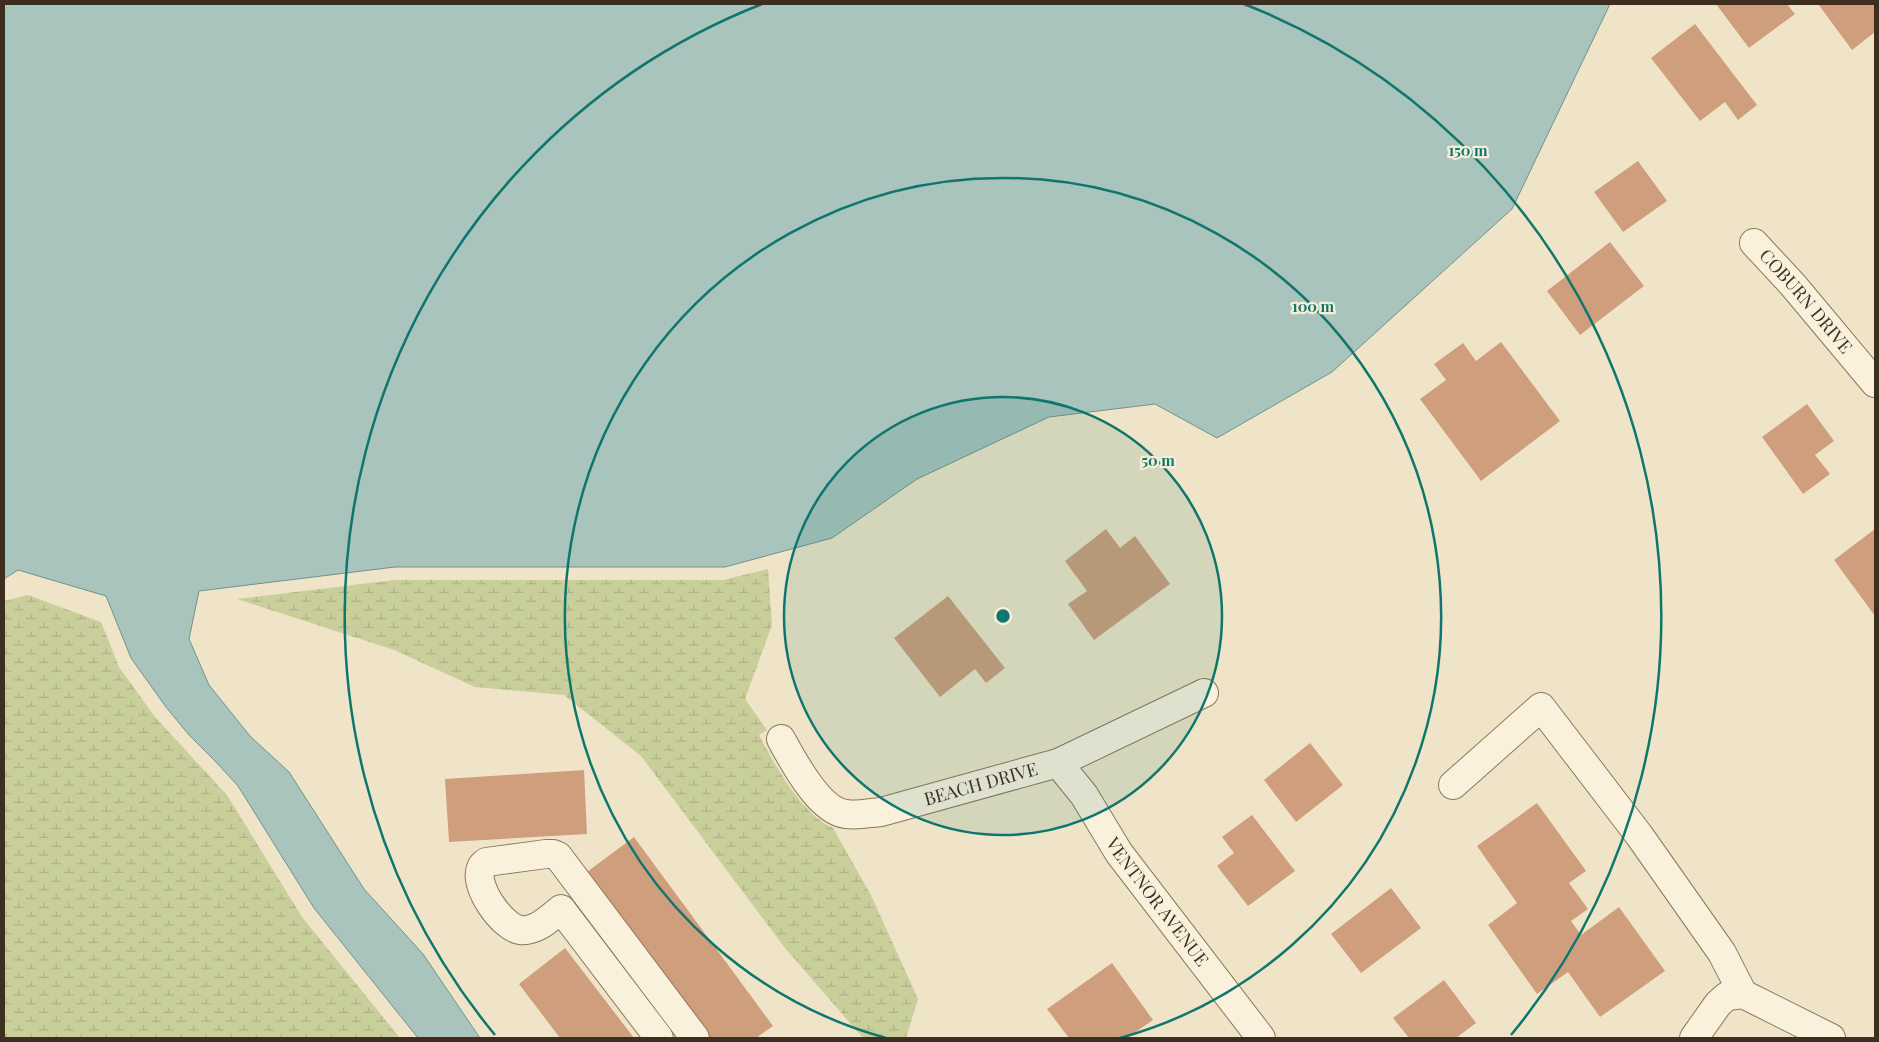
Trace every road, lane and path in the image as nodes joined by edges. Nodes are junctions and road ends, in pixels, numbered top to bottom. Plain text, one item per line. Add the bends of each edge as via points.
1 (1754, 243) dead end
2 (1875, 383) edge
3 (1204, 694) dead end
4 (781, 739) dead end
5 (1058, 763) junction
6 (1454, 785) dead end
7 (1743, 994) junction
8 (659, 1038) edge
9 (695, 1038) edge
10 (1261, 1038) edge
11 (1694, 1038) edge
12 (1831, 1038) edge

1 - 2 street, COBURN DRIVE
3 - 5 street, BEACH DRIVE
4 - 5 street, BEACH DRIVE via 825,804 845,814 881,812
5 - 10 street, VENTNOR AVENUE via 1084,796 1120,853
6 - 7 street via 1541,707 1722,953
7 - 11 street via 1727,996 1718,1004
7 - 12 street
8 - 9 street via 561,909 533,929 520,930 502,918 482,889 481,868 486,862 546,854 558,856

